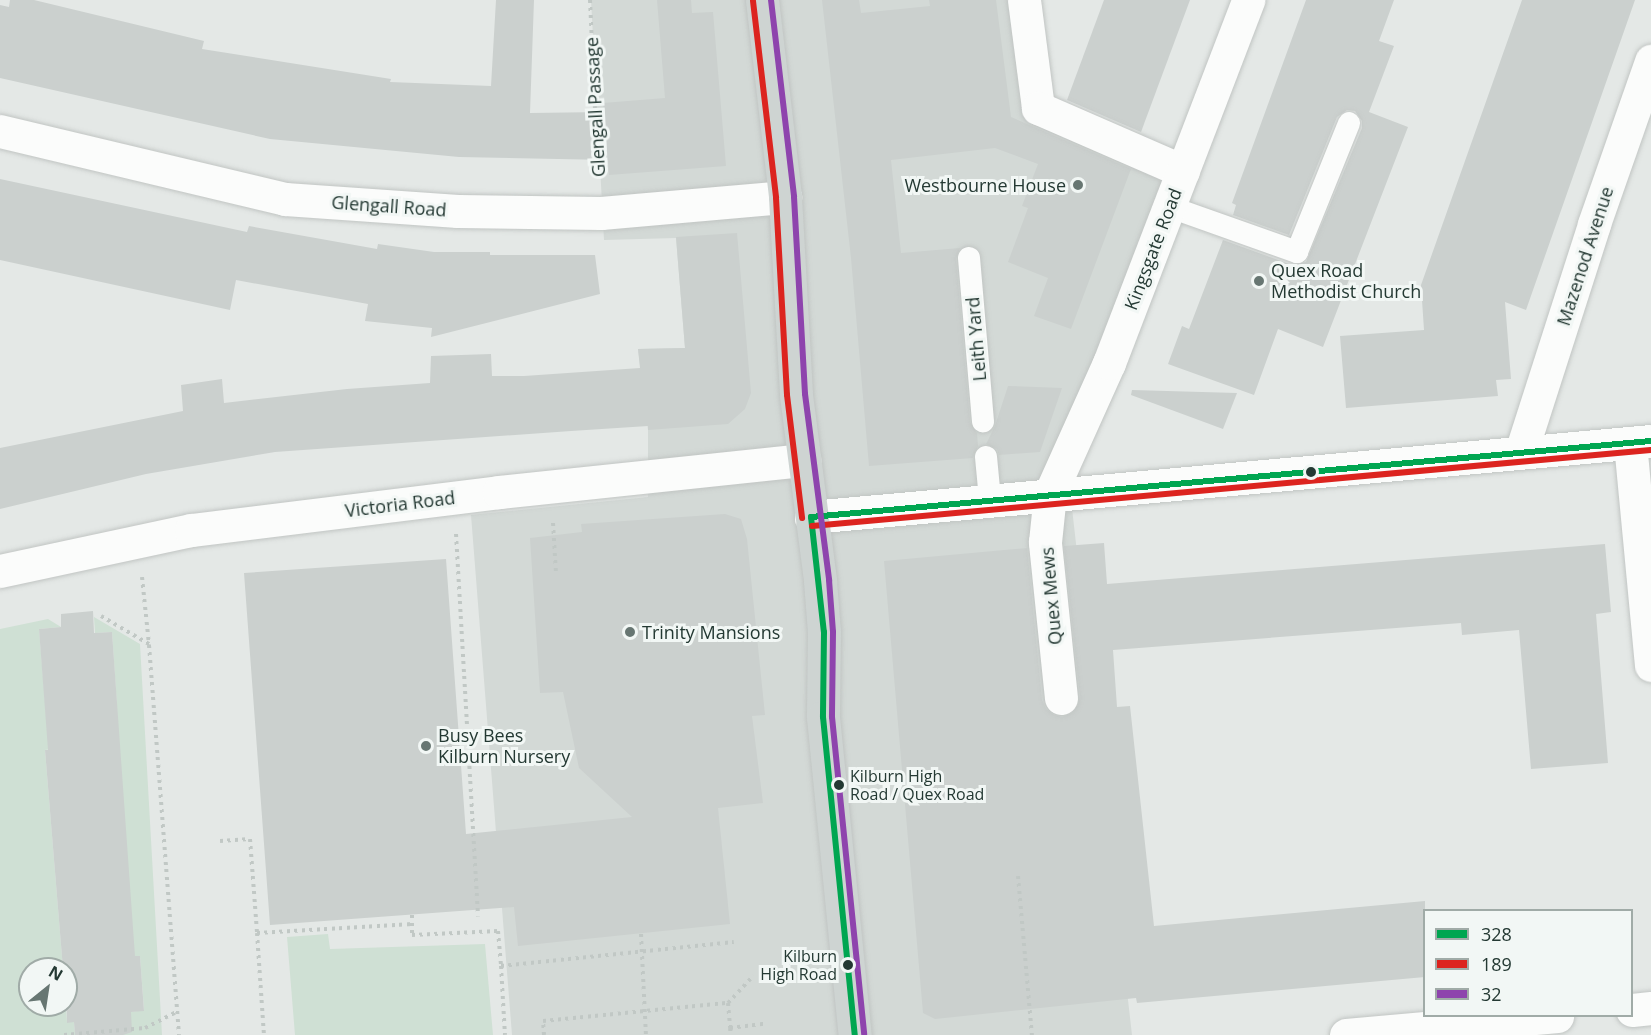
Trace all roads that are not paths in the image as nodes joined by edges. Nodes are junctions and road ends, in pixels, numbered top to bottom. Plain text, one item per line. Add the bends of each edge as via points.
1 (762, 0) edge
2 (1024, 0) edge
3 (1248, 0) edge
4 (1651, 61) edge
5 (1349, 123) dead end
6 (0, 131) edge
7 (1183, 171) junction
8 (785, 197) junction
9 (1170, 207) junction
10 (969, 258) dead end
11 (983, 421) dead end
12 (1640, 442) edge
13 (1521, 452) junction
14 (986, 457) dead end
15 (804, 460) junction
16 (1050, 494) junction
17 (990, 499) junction
18 (811, 517) junction
19 (0, 571) edge
20 (1651, 665) edge
21 (1061, 698) dead end
22 (1651, 1008) edge
23 (1633, 1010) edge
24 (1546, 1017) edge
25 (855, 1035) edge
26 (1346, 1035) edge

1 - 8 main road
2 - 7 street via 1038,108
3 - 7 street, Kingsgate Road
4 - 13 street, Mazenod Avenue
5 - 9 lane via 1297,252
6 - 8 street, Glengall Road via 285,199 458,211 601,213
7 - 9 street, Kingsgate Road
8 - 15 main road via 796,395
9 - 16 street, Kingsgate Road via 1109,363
10 - 11 lane, Leith Yard
12 - 13 street
12 - 20 street
13 - 16 street
14 - 17 lane
15 - 18 main road
15 - 19 street, Victoria Road via 451,497 191,530
16 - 17 street
16 - 21 street, Quex Mews via 1045,542
17 - 18 street
18 - 25 main road via 824,632 824,717
22 - 23 street
24 - 26 street

